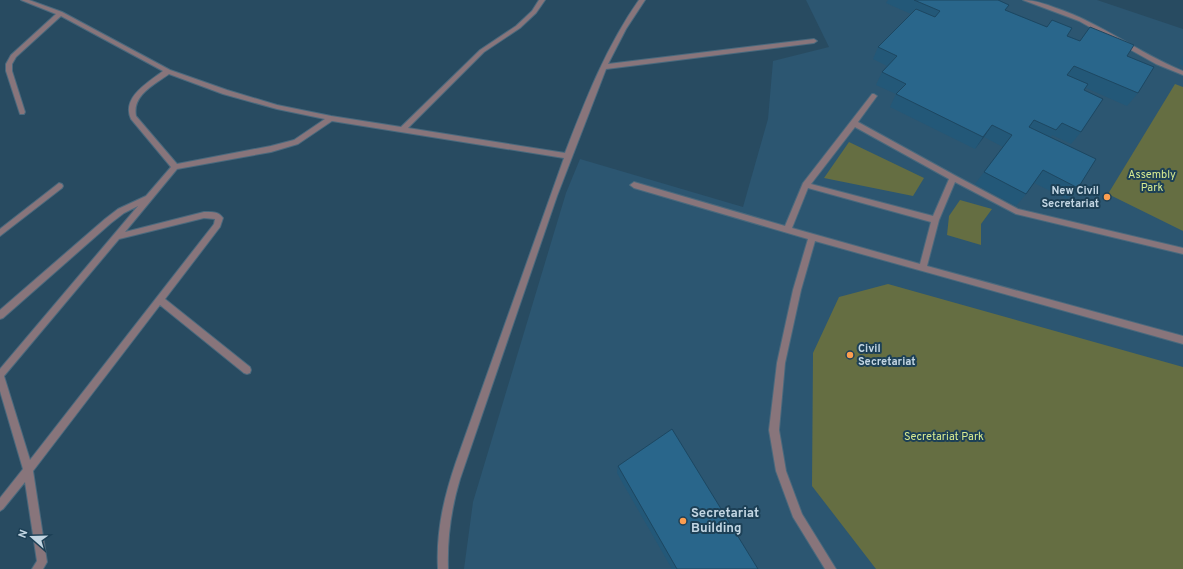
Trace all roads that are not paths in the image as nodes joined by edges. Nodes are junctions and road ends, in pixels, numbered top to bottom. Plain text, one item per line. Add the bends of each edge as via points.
1 (24, 0) edge
2 (542, 0) edge
3 (642, 0) edge
4 (1026, 0) edge
5 (60, 13) junction
6 (814, 42) dead end
7 (602, 67) junction
8 (168, 71) junction
9 (1183, 73) edge
10 (874, 96) dead end
11 (22, 112) dead end
12 (331, 118) junction
13 (854, 123) junction
14 (402, 130) junction
15 (568, 156) junction
16 (175, 167) junction
17 (953, 178) junction
18 (634, 185) dead end
19 (806, 185) junction
20 (59, 186) dead end
21 (147, 199) junction
22 (935, 220) junction
23 (788, 229) junction
24 (0, 233) edge
25 (116, 237) junction
26 (812, 237) junction
27 (1183, 251) edge
28 (923, 268) junction
29 (160, 300) junction
30 (0, 315) edge
31 (1183, 340) edge
32 (247, 370) dead end
33 (0, 376) edge
34 (28, 471) junction
35 (0, 506) edge
36 (41, 567) edge
37 (443, 569) edge
38 (831, 569) edge

1 - 5 street
2 - 14 street via 518,27 482,51
3 - 7 street via 616,39
4 - 9 street via 1070,14 1144,55
5 - 8 street
5 - 11 street via 13,56 9,64
6 - 7 street
7 - 15 street
8 - 12 street via 277,107
8 - 16 street via 138,95 130,110 133,118
10 - 13 street
12 - 14 street
12 - 16 street via 296,142
13 - 17 street
13 - 19 street
14 - 15 street
15 - 37 street via 448,507 441,551
16 - 21 street
17 - 22 street
17 - 27 street via 1016,211
18 - 23 street
19 - 22 street
19 - 23 street
20 - 24 street
21 - 25 street
21 - 30 street via 121,211 108,221
22 - 28 street
23 - 26 street
25 - 29 street via 204,215 219,218 217,225
25 - 33 street
26 - 28 street
26 - 38 street via 781,363 774,430 781,471 798,517
28 - 31 street
29 - 32 street
29 - 34 street
33 - 34 street
34 - 35 street
34 - 36 street

